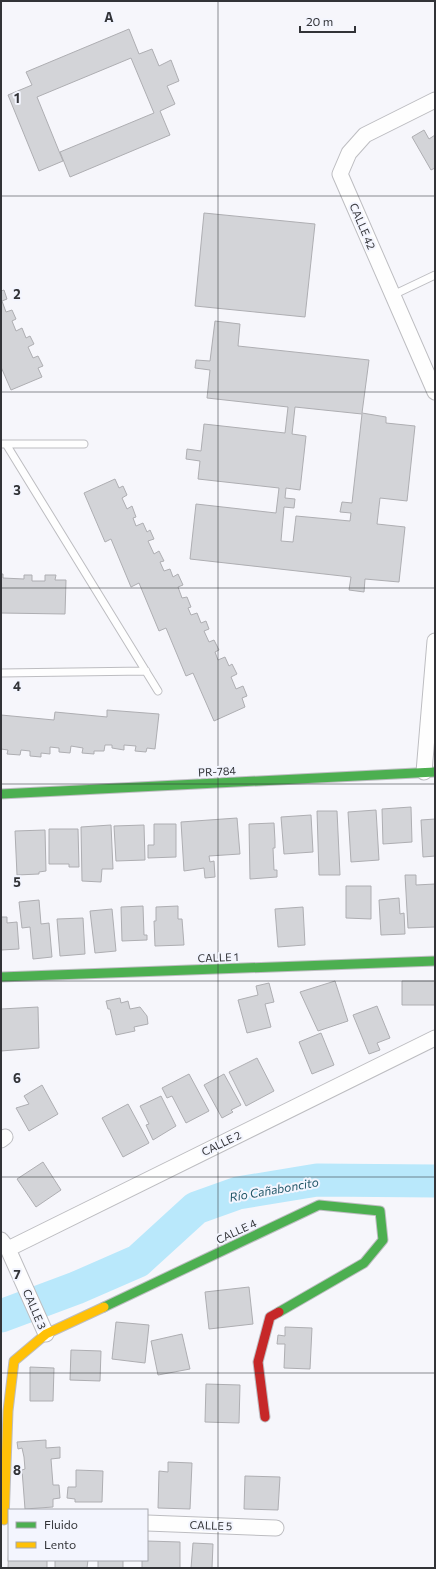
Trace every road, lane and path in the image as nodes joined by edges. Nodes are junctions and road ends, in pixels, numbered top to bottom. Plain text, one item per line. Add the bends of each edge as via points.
1 (435, 100) edge
2 (435, 275) edge
3 (393, 295) junction
4 (435, 392) edge
5 (4, 444) edge
6 (84, 444) dead end
7 (435, 641) edge
8 (146, 671) junction
9 (1, 673) edge
10 (158, 691) dead end
11 (429, 772) edge
12 (1, 794) edge
13 (435, 961) edge
14 (1, 977) edge
15 (435, 1038) edge
16 (4, 1245) edge
17 (46, 1334) junction
18 (265, 1417) dead end
19 (5, 1520) edge
20 (148, 1523) edge
21 (276, 1528) dead end

1 - 3 street, CALLE 42 via 365,135 349,153 340,174
2 - 3 lane
3 - 4 street, CALLE 42
5 - 6 lane
5 - 8 lane
7 - 11 street
8 - 9 lane
8 - 10 lane
11 - 12 street, PR-784 / PR-784
13 - 14 street, CALLE 1
15 - 16 street, CALLE 2
16 - 17 street, CALLE 3 via 22,1278
17 - 18 street, CALLE 4 via 319,1205 380,1211 383,1240 364,1264 270,1317 258,1362
17 - 19 street, CALLE 4 via 14,1361 8,1411
20 - 21 street, CALLE 5

